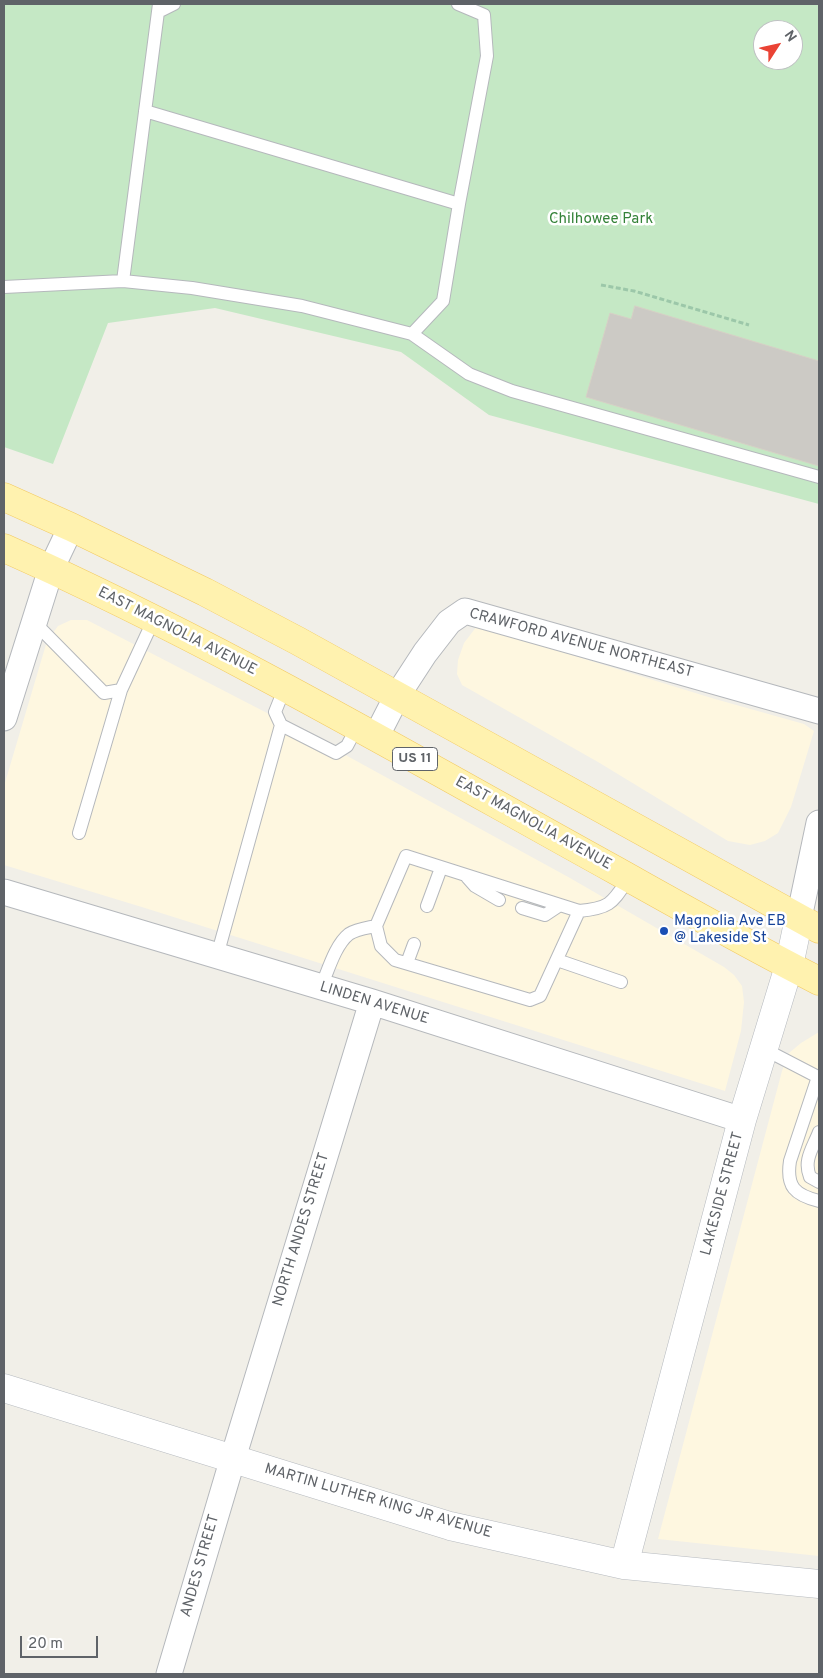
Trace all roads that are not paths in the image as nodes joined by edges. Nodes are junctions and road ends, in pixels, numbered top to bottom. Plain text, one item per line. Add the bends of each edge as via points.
1 (174, 4) edge
2 (458, 4) edge
3 (158, 8) edge
4 (145, 111) junction
5 (459, 204) junction
6 (123, 280) junction
7 (4, 287) edge
8 (412, 334) junction
9 (819, 477) edge
10 (4, 497) edge
11 (71, 527) junction
12 (4, 548) edge
13 (51, 569) junction
14 (154, 619) junction
15 (34, 622) junction
16 (285, 687) junction
17 (121, 690) junction
18 (397, 696) junction
19 (819, 710) edge
20 (4, 718) edge
21 (281, 725) junction
22 (366, 732) junction
23 (819, 823) edge
24 (79, 833) dead end
25 (441, 868) junction
26 (465, 875) junction
27 (629, 878) junction
28 (4, 892) edge
29 (499, 900) dead end
30 (560, 905) junction
31 (427, 906) dead end
32 (522, 908) dead end
33 (579, 910) junction
34 (809, 924) edge
35 (376, 926) junction
36 (414, 944) dead end
37 (217, 956) junction
38 (557, 960) junction
39 (407, 963) junction
40 (789, 966) junction
41 (622, 982) dead end
42 (819, 982) edge
43 (321, 987) junction
44 (372, 1002) junction
45 (764, 1049) junction
46 (819, 1077) edge
47 (742, 1120) junction
48 (819, 1132) edge
49 (819, 1182) edge
50 (819, 1201) edge
51 (4, 1388) edge
52 (233, 1458) junction
53 (624, 1565) junction
54 (819, 1584) edge
55 (169, 1674) edge

1 - 3 lane
2 - 5 lane via 484,15 488,56
3 - 4 lane
4 - 5 lane
4 - 6 lane
5 - 8 lane via 443,301
6 - 7 lane
6 - 8 lane via 302,306
8 - 9 lane via 469,374 512,391
10 - 11 main road
11 - 13 street
11 - 18 main road via 298,640
12 - 13 main road, EAST MAGNOLIA AVENUE / US 11
13 - 14 main road, EAST MAGNOLIA AVENUE / US 11
13 - 15 street
14 - 16 main road, EAST MAGNOLIA AVENUE / US 11
14 - 17 lane
15 - 17 lane via 104,693
15 - 20 street
16 - 21 lane via 275,712
16 - 22 main road, EAST MAGNOLIA AVENUE / US 11
17 - 24 lane
18 - 19 street, CRAWFORD AVENUE NORTHEAST via 440,632 464,611
18 - 22 street, CRAWFORD AVENUE NORTHEAST
18 - 34 main road
21 - 22 lane via 336,753
21 - 37 lane
22 - 27 main road, EAST MAGNOLIA AVENUE / US 11
23 - 34 street, LAKESIDE STREET
25 - 26 lane
25 - 31 lane
25 - 35 lane via 406,856
26 - 29 lane via 475,886
26 - 30 lane
27 - 33 lane via 612,902 597,909
27 - 40 main road, EAST MAGNOLIA AVENUE / US 11
28 - 37 street, LINDEN AVENUE
30 - 32 lane via 545,915
30 - 33 lane
33 - 38 lane
34 - 40 main road, LAKESIDE STREET
35 - 39 lane via 381,946 395,960
35 - 43 lane via 349,934 336,951
36 - 39 lane
37 - 43 street, LINDEN AVENUE
38 - 39 lane via 540,996 530,1000
38 - 41 lane
40 - 42 main road, EAST MAGNOLIA AVENUE / US 11
40 - 45 main road, LAKESIDE STREET
43 - 44 street, LINDEN AVENUE
44 - 47 street, LINDEN AVENUE
44 - 52 street, NORTH ANDES STREET
45 - 46 lane
45 - 47 main road, LAKESIDE STREET
46 - 50 lane via 788,1174 795,1190 805,1198
47 - 53 main road, LAKESIDE STREET
48 - 49 lane via 807,1169 810,1177
51 - 52 main road, MARTIN LUTHER KING JR AVENUE
52 - 53 main road, MARTIN LUTHER KING JR AVENUE via 450,1526
52 - 55 street, ANDES STREET
53 - 54 main road, MARTIN LUTHER KING JR AVENUE

